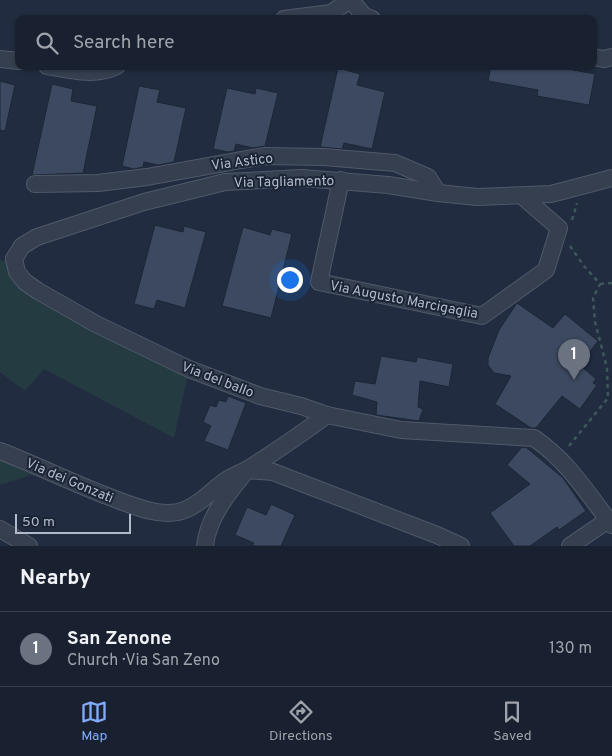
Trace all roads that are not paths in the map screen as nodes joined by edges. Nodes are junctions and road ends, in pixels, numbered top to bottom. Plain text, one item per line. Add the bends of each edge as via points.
1 (350, 0) edge
2 (315, 15) edge
3 (363, 15) edge
4 (612, 57) edge
5 (597, 58) edge
6 (0, 59) edge
7 (15, 61) edge
8 (67, 70) edge
9 (101, 70) edge
10 (612, 178) edge
11 (341, 180) junction
12 (35, 184) dead end
13 (438, 193) junction
14 (522, 196) junction
15 (7, 258) edge
16 (327, 415) junction
17 (0, 451) edge
18 (247, 470) junction
19 (610, 522) edge
20 (0, 529) edge
21 (29, 546) edge
22 (205, 546) edge
23 (461, 546) edge
24 (570, 546) edge

1 - 2 street via 331,13
1 - 3 street
4 - 5 street
6 - 7 street
8 - 9 street via 82,73
10 - 14 street, Via Tagliamento via 551,194
11 - 13 street, Via Tagliamento
11 - 14 street, Via Augusto Marcigaglia via 319,282 482,316 546,270 559,228
11 - 15 street, Via Tagliamento via 302,178 225,182 144,202 37,237
12 - 13 street, Via Astico via 98,183 264,156 324,157 396,164 428,177
13 - 14 street, Via Tagliamento via 477,197
15 - 16 street, Via del ballo via 25,282 38,292 96,324 189,369 260,396
16 - 18 street, Via dei Gonzati
16 - 19 street, Via del ballo via 401,430 534,438 576,475
17 - 18 street, Via dei Gonzati via 128,504 167,513 194,505 226,480
18 - 22 street, Via dei Gonzati via 212,520
18 - 23 street via 273,472
19 - 24 street
20 - 21 street

